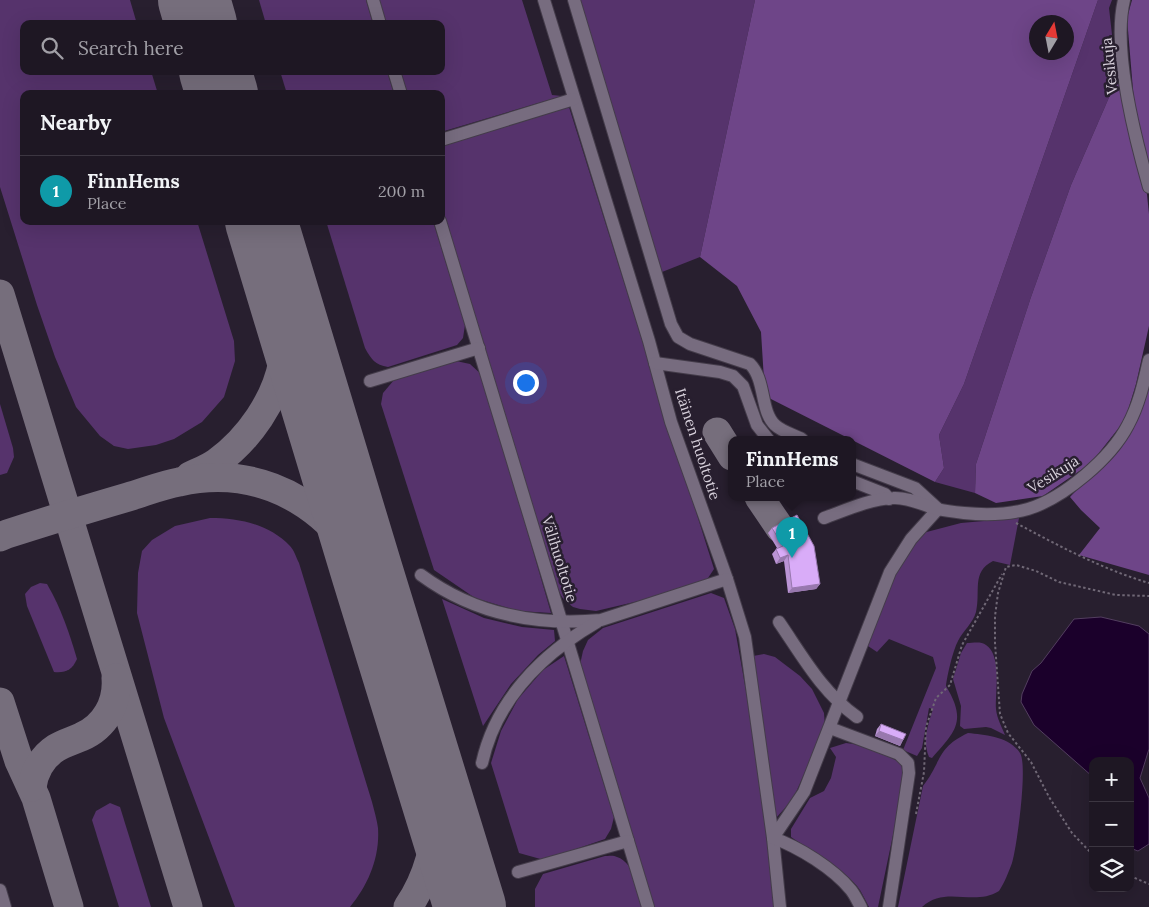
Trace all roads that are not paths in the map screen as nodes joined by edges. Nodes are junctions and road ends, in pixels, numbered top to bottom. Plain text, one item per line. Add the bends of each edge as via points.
1 (372, 0) edge
2 (544, 0) edge
3 (574, 0) edge
4 (1124, 0) edge
5 (379, 20) edge
6 (395, 75) edge
7 (400, 90) edge
8 (574, 99) junction
9 (445, 139) edge
10 (1149, 187) edge
11 (441, 225) edge
12 (479, 348) junction
13 (1149, 360) edge
14 (655, 363) junction
15 (370, 381) dead end
16 (766, 436) edge
17 (796, 436) edge
18 (856, 466) edge
19 (856, 483) edge
20 (889, 499) junction
21 (938, 509) junction
22 (824, 518) dead end
23 (420, 575) dead end
24 (727, 579) junction
25 (601, 620) junction
26 (562, 622) junction
27 (779, 622) dead end
28 (568, 641) junction
29 (839, 704) junction
30 (857, 717) dead end
31 (830, 728) junction
32 (482, 763) dead end
33 (773, 838) junction
34 (628, 841) junction
35 (518, 872) dead end
36 (0, 890) edge
37 (5, 907) edge
38 (648, 907) edge
39 (780, 907) edge
40 (862, 907) edge
41 (889, 907) edge

1 - 5 lane
2 - 8 lane, Itäinen huoltotie
3 - 17 lane via 678,337 750,364 757,371 770,418 776,426
4 - 10 lane, Vesikuja via 1121,33 1126,84
6 - 7 lane
8 - 9 lane
8 - 14 lane, Itäinen huoltotie
11 - 12 lane, Välihuoltotie
12 - 15 lane
12 - 26 lane, Välihuoltotie
13 - 21 lane, Vesikuja via 1128,426 1106,456 1076,483 1042,503 1011,512 986,514
14 - 16 lane via 733,376 743,386 757,425
14 - 24 lane, Itäinen huoltotie via 671,422
18 - 21 lane via 915,488
19 - 20 lane via 885,494
20 - 21 lane, Vesikuja via 909,500
20 - 22 lane
21 - 29 lane via 911,539 890,572
23 - 26 lane via 437,587 498,613
24 - 25 lane
24 - 33 lane, Itäinen huoltotie via 745,637
25 - 26 lane
25 - 28 lane
26 - 28 lane, Välihuoltotie
27 - 29 lane via 820,683
28 - 32 lane via 533,669 516,691 492,730
28 - 34 lane, Välihuoltotie
29 - 30 lane
29 - 31 lane
31 - 33 lane via 804,792
31 - 41 lane via 899,754 908,763
33 - 39 lane, Itäinen huoltotie
33 - 40 lane via 830,870 851,890
34 - 35 lane
34 - 38 lane, Välihuoltotie
36 - 37 lane

